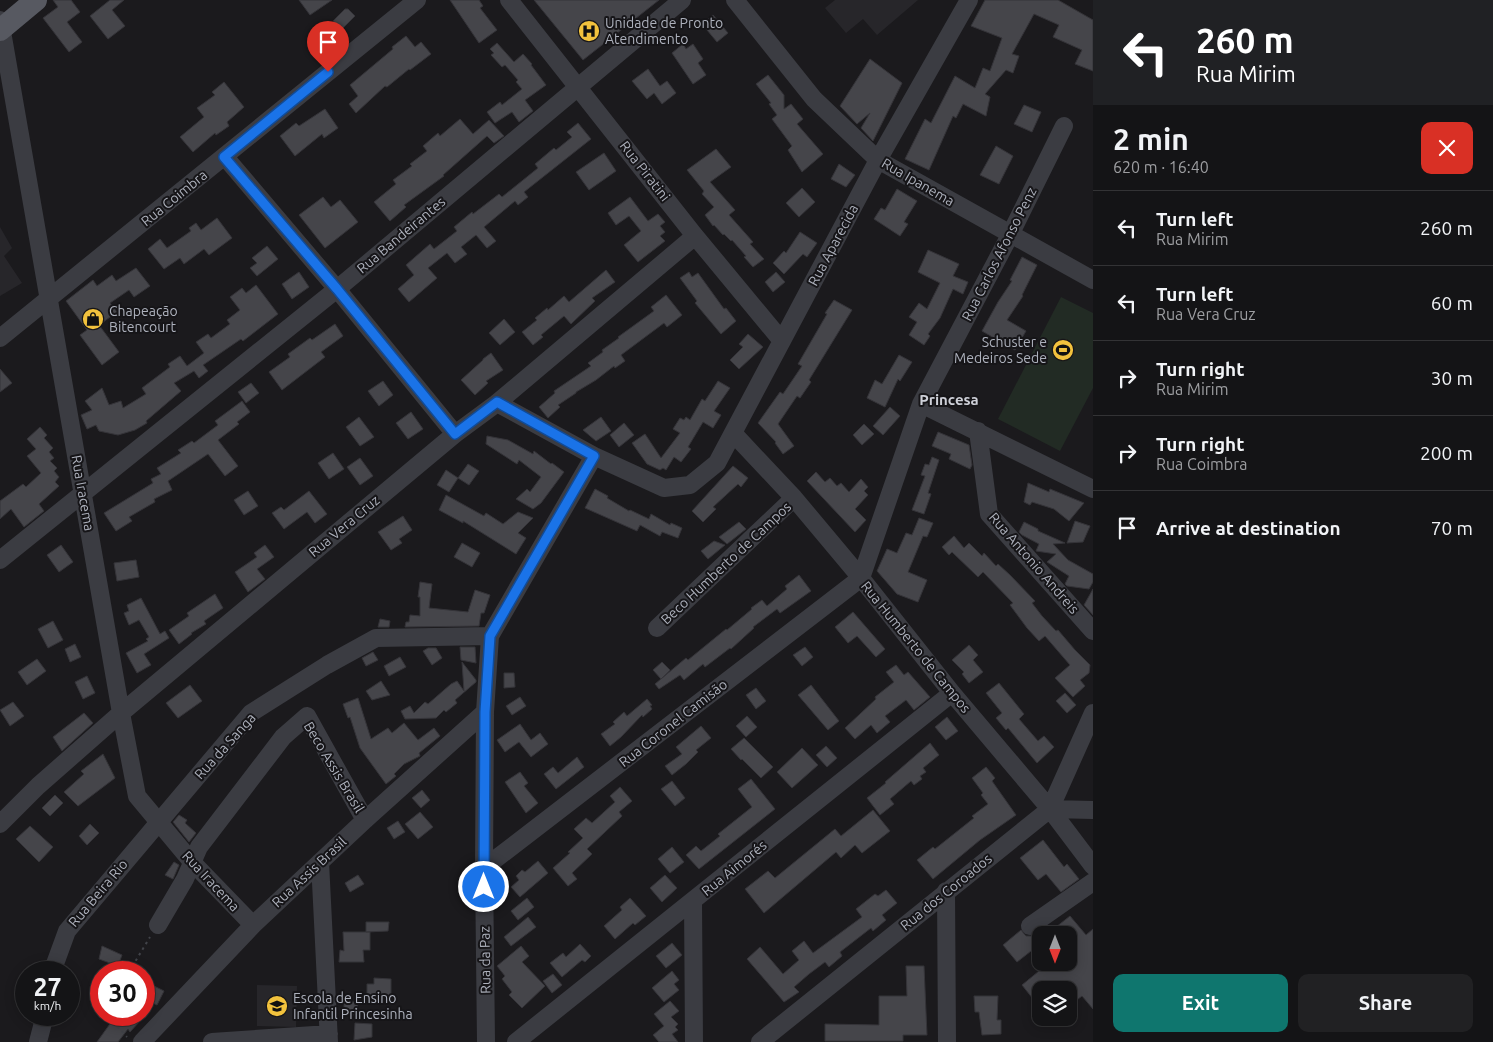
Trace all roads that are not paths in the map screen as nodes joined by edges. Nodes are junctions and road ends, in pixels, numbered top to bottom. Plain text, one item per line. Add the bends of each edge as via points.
1 (36, 0) edge
2 (417, 0) edge
3 (509, 0) edge
4 (682, 0) edge
5 (734, 0) edge
6 (969, 0) edge
7 (1, 26) edge
8 (578, 87) junction
9 (1064, 126) dead end
10 (224, 157) junction
11 (878, 160) junction
12 (1010, 235) junction
13 (695, 236) junction
14 (1093, 280) edge
15 (337, 289) junction
16 (48, 300) junction
17 (0, 338) edge
18 (782, 341) junction
19 (497, 402) junction
20 (921, 404) junction
21 (978, 432) junction
22 (732, 433) junction
23 (455, 434) junction
24 (594, 456) junction
25 (1093, 489) edge
26 (83, 495) junction
27 (794, 498) junction
28 (0, 560) edge
29 (861, 578) junction
30 (657, 628) dead end
31 (1093, 631) edge
32 (490, 636) junction
33 (952, 693) junction
34 (121, 712) junction
35 (485, 712) junction
36 (1093, 713) edge
37 (1050, 809) junction
38 (1093, 810) edge
39 (366, 820) junction
40 (158, 822) junction
41 (0, 824) edge
42 (192, 862) junction
43 (320, 862) junction
44 (1093, 866) edge
45 (484, 868) junction
46 (1093, 882) edge
47 (946, 891) junction
48 (693, 901) junction
49 (158, 925) road end
50 (253, 925) junction
51 (1030, 926) dead end
52 (56, 961) edge
53 (42, 1026) edge
54 (329, 1038) edge
55 (38, 1042) edge
56 (142, 1042) edge
57 (212, 1042) edge
58 (486, 1042) edge
59 (516, 1042) edge
60 (694, 1042) edge
61 (760, 1042) edge
62 (947, 1042) edge

1 - 7 main road
2 - 10 street, Rua Coimbra
3 - 8 street, Rua Piratini
4 - 8 street, Rua Bandeirantes
5 - 11 street, Rua Ipanema via 814,99
6 - 11 street, Rua Aparecida
7 - 16 street, Rua Iracema
8 - 13 street, Rua Piratini
8 - 15 street, Rua Bandeirantes
9 - 12 street, Rua Carlos Afonso Penz
10 - 15 street
10 - 16 street, Rua Coimbra
11 - 12 street, Rua Ipanema
11 - 18 street, Rua Aparecida
12 - 14 street, Rua Ipanema
12 - 20 street, Rua Carlos Afonso Penz
13 - 18 street, Rua Piratini
13 - 19 street, Rua Vera Cruz
15 - 23 street
15 - 26 street, Rua Bandeirantes
16 - 17 street, Rua Coimbra
16 - 26 street, Rua Iracema
18 - 22 street, Rua Aparecida
19 - 23 street, Rua Vera Cruz
19 - 24 street
20 - 21 street
20 - 29 street, Rua Carlos Afonso Penz
21 - 25 street
21 - 31 street, Rua Antonio Andreis via 989,514
22 - 24 street, Rua Aparecida via 717,463 690,485 664,488
22 - 27 street, Rua Humberto de Campos
23 - 34 street, Rua Vera Cruz
24 - 32 street, Rua da Paz
26 - 28 street, Rua Bandeirantes
26 - 34 street, Rua Iracema
27 - 29 street, Rua Humberto de Campos
27 - 30 street, Beco Humberto de Campos
29 - 33 street, Rua Humberto de Campos
29 - 45 street, Rua Coronel Camisão
32 - 35 street, Rua da Paz
32 - 40 street, Rua da Sanga via 376,638 326,665 251,713
33 - 37 street, Rua Humberto de Campos
33 - 48 street, Rua Aimorés
34 - 40 street, Rua Iracema via 137,796
34 - 41 street, Rua Vera Cruz
35 - 39 street, Rua Assis Brasil
35 - 45 street, Rua da Paz
36 - 37 street, Rua dos Coroados
37 - 38 street
37 - 44 street, Rua Humberto de Campos
37 - 47 street, Rua dos Coroados
39 - 42 street, Beco Assis Brasil via 307,716 283,737 199,847
39 - 43 street, Rua Assis Brasil
40 - 42 street, Rua Iracema
40 - 52 street, Rua Beira Rio via 67,931
42 - 49 street
42 - 50 street, Rua Iracema
43 - 50 street, Rua Assis Brasil
43 - 54 street
45 - 58 street, Rua da Paz
46 - 51 street
47 - 61 street, Rua dos Coroados
47 - 62 street
48 - 59 street, Rua Aimorés
48 - 60 street
50 - 56 street, Rua Assis Brasil
53 - 55 street
54 - 57 street

